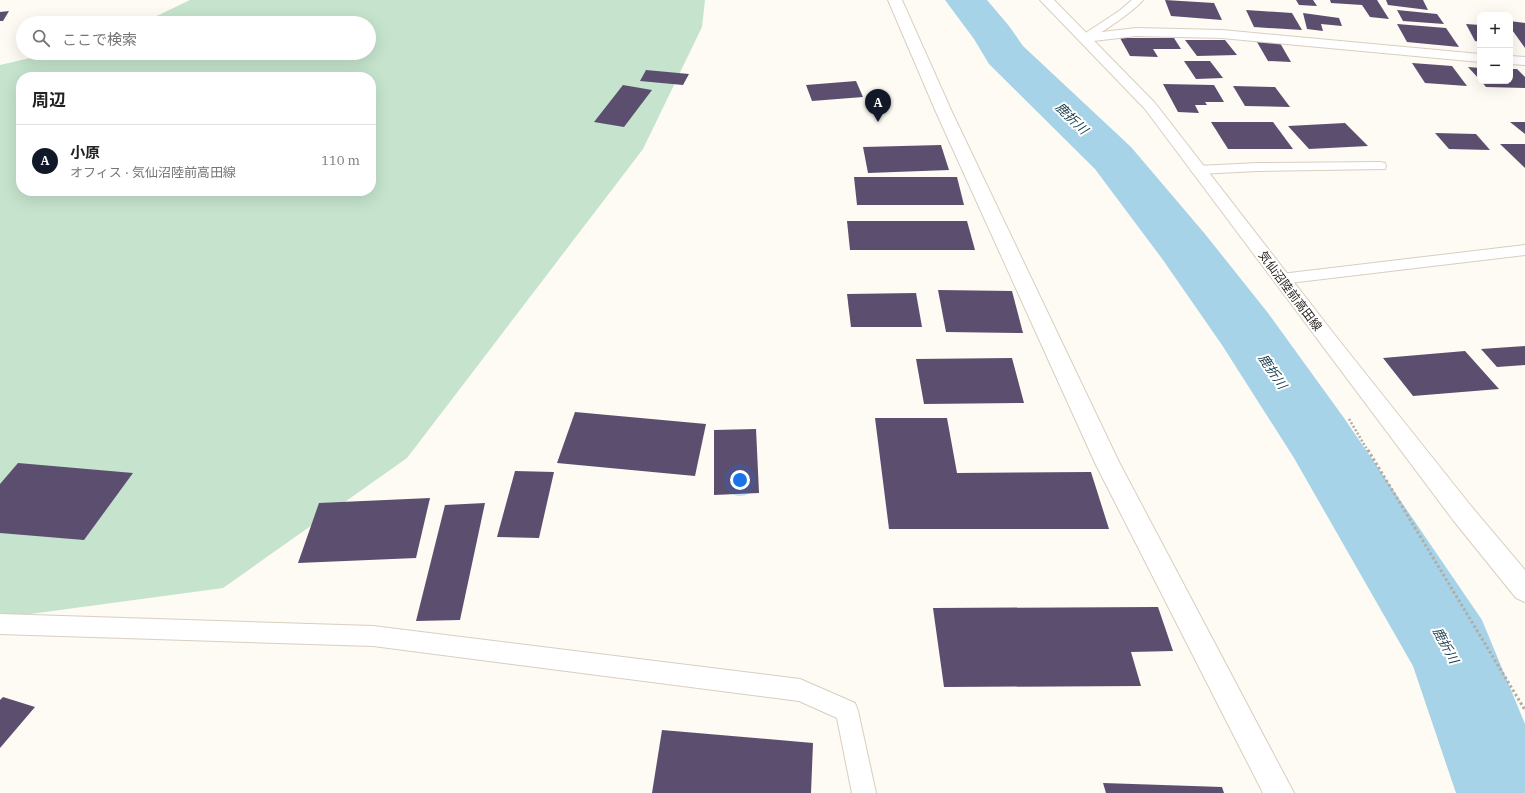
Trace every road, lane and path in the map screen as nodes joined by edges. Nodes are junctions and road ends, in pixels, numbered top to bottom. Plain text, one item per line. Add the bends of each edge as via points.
1 (895, 0) edge
2 (1047, 0) edge
3 (1138, 0) edge
4 (1085, 38) junction
5 (1477, 58) edge
6 (1513, 60) edge
7 (1525, 61) edge
8 (1380, 166) dead end
9 (1198, 170) junction
10 (1525, 250) edge
11 (1281, 279) junction
12 (1349, 419) dead end
13 (1525, 590) edge
14 (0, 624) edge
15 (1525, 710) edge
16 (864, 793) edge
17 (1279, 793) edge

1 - 17 street via 944,112 1108,464
2 - 4 street, 気仙沼陸前高田線
3 - 4 lane
4 - 5 street via 1135,32 1201,34 1272,38
4 - 9 street, 気仙沼陸前高田線 via 1150,106
6 - 7 street
8 - 9 lane
9 - 11 street, 気仙沼陸前高田線
10 - 11 lane
11 - 13 street, 気仙沼陸前高田線 via 1462,513
12 - 15 path
14 - 16 lane via 373,636 800,690 847,711

